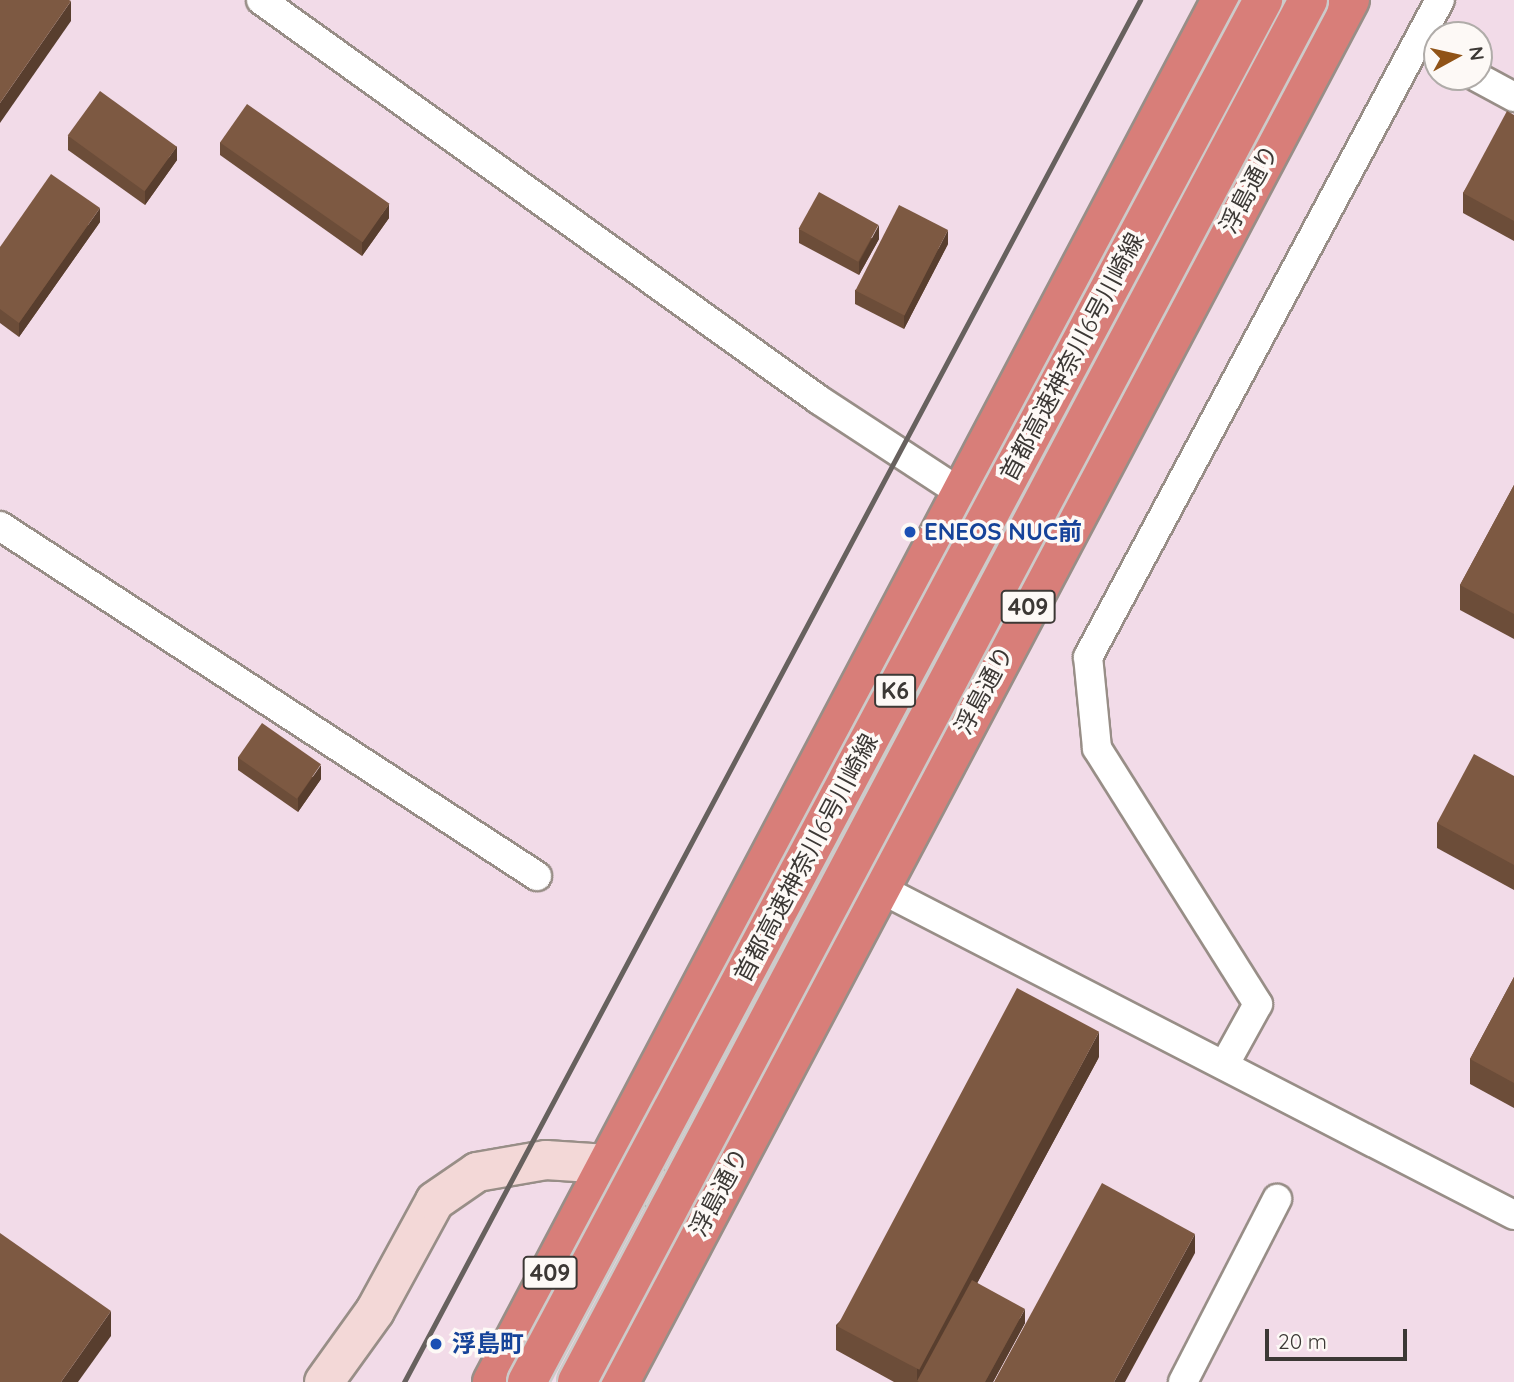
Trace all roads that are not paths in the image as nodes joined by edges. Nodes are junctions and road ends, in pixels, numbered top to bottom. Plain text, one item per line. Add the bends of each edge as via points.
1 (261, 0) edge
2 (1220, 0) edge
3 (1263, 0) edge
4 (1308, 0) edge
5 (1350, 0) edge
6 (1440, 0) edge
7 (1435, 21) edge
8 (1423, 57) edge
9 (1493, 86) edge
10 (1514, 97) edge
11 (961, 493) junction
12 (0, 526) edge
13 (537, 876) dead end
14 (879, 888) junction
15 (1227, 1062) junction
16 (607, 1164) junction
17 (1277, 1199) dead end
18 (708, 1215) junction
19 (1514, 1215) edge
20 (324, 1382) edge
21 (492, 1382) edge
22 (527, 1382) edge
23 (577, 1382) edge
24 (620, 1382) edge
25 (1183, 1382) edge

1 - 11 lane via 819,400
2 - 11 highway, 409
3 - 22 highway, 首都高速神奈川6号川崎線 / K6, bridge
4 - 23 highway, 首都高速神奈川6号川崎線 / K6, bridge
5 - 14 highway, 浮島通り / 409
6 - 7 lane
8 - 15 lane via 1088,657 1097,748 1258,1004
9 - 10 lane
11 - 16 highway, 409
12 - 13 lane via 88,589
14 - 15 lane
14 - 18 highway, 浮島通り / 409
15 - 19 lane
16 - 18 street
16 - 20 street via 546,1160 488,1170 435,1201 375,1311
16 - 21 highway, 409
17 - 25 lane
18 - 24 highway, 浮島通り / 409

